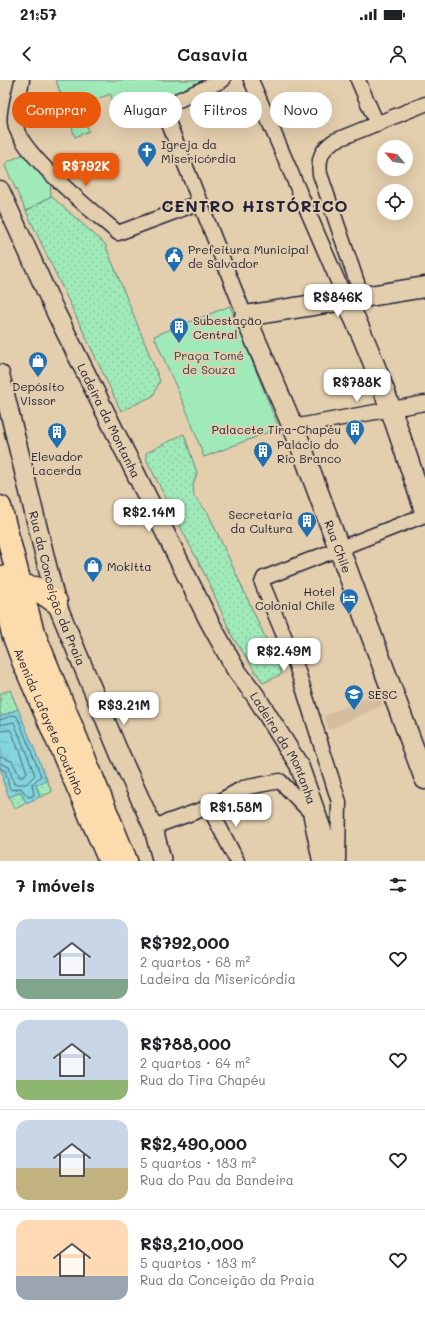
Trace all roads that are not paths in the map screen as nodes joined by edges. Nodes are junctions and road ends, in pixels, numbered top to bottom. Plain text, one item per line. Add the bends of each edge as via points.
1 (22, 80) edge
2 (223, 80) edge
3 (251, 80) edge
4 (358, 80) edge
5 (425, 104) edge
6 (376, 124) junction
7 (0, 190) edge
8 (201, 202) junction
9 (425, 287) edge
10 (354, 299) junction
11 (245, 316) junction
12 (0, 374) edge
13 (425, 403) edge
14 (390, 410) junction
15 (294, 427) junction
16 (0, 507) edge
17 (425, 511) edge
18 (425, 515) edge
19 (338, 548) junction
20 (0, 577) edge
21 (21, 586) junction
22 (56, 602) junction
23 (425, 779) edge
24 (210, 807) junction
25 (153, 827) junction
26 (110, 861) edge
27 (126, 861) edge
28 (162, 861) edge
29 (237, 861) edge
30 (320, 861) edge
31 (333, 861) edge
32 (338, 861) edge

1 - 8 street via 15,122 18,135 45,168 118,233
2 - 8 street via 172,103 164,114
3 - 10 street
4 - 6 street
5 - 6 street
6 - 10 street via 334,141 320,155 320,174
7 - 31 street, Ladeira da Montanha via 56,313 209,621 236,670 255,695 299,765
8 - 11 street
9 - 10 main road
10 - 11 main road
10 - 14 main road via 354,318
11 - 15 main road, Rua Chile
12 - 22 street, Rua da Conceição da Praia
13 - 14 street
14 - 15 street
14 - 17 main road
15 - 19 main road, Rua Chile
16 - 21 main road, Avenida Lafayete Coutinho
18 - 19 street
19 - 23 main road, Rua Chile
19 - 32 street via 264,578 262,583 295,662 339,802
20 - 26 main road, Avenida Lafayete Coutinho via 13,634 23,661
21 - 22 main road via 35,588
21 - 27 main road, Avenida Lafayete Coutinho via 32,629
22 - 25 street, Rua da Conceição da Praia via 120,756
24 - 25 street
24 - 29 street
24 - 30 street via 243,788 280,781 310,812
25 - 28 street, Rua da Conceição da Praia

